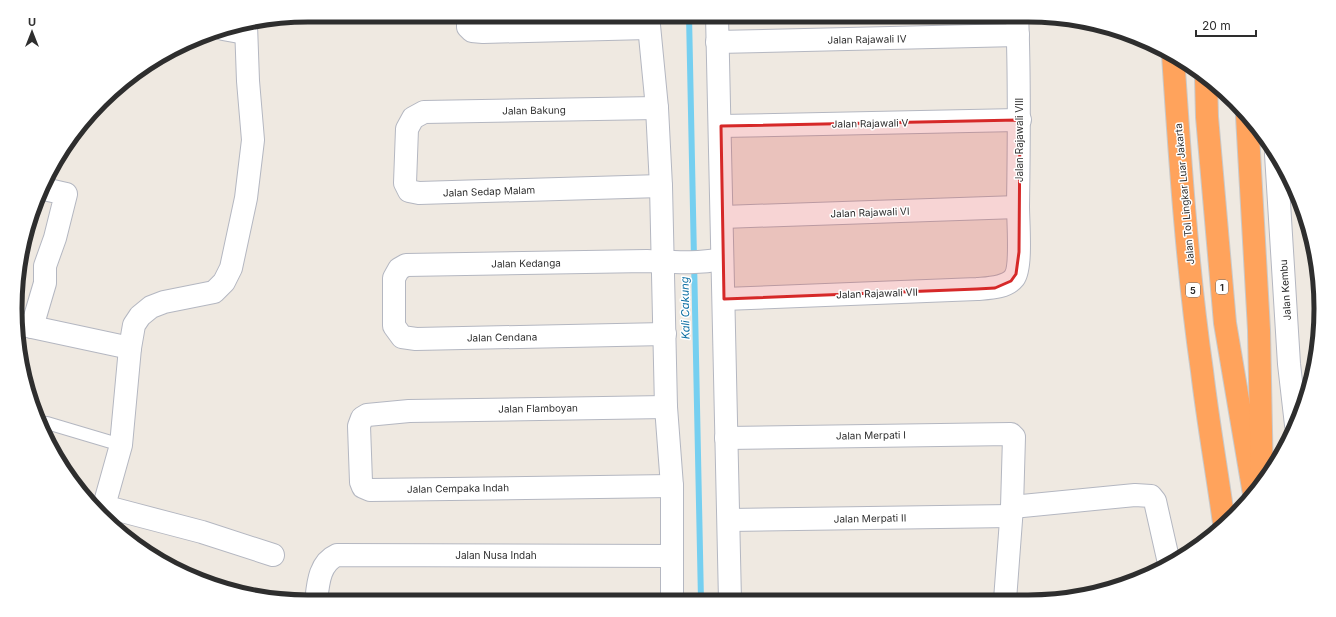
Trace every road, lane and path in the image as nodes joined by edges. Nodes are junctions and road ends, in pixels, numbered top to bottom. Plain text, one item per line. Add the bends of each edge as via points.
1 (468, 22) edge
2 (648, 22) edge
3 (717, 22) edge
4 (1017, 25) edge
5 (246, 29) edge
6 (717, 42) junction
7 (1173, 62) edge
8 (1206, 85) edge
9 (657, 108) junction
10 (412, 118) joint
11 (1020, 120) junction
12 (1248, 125) edge
13 (721, 126) junction
14 (1277, 167) edge
15 (653, 186) junction
16 (48, 190) edge
17 (1018, 207) junction
18 (723, 217) junction
19 (716, 260) junction
20 (668, 262) junction
21 (1018, 264) joint
22 (394, 278) joint
23 (724, 299) junction
24 (25, 325) edge
25 (665, 334) junction
26 (130, 348) junction
27 (666, 407) junction
28 (409, 411) joint
29 (1294, 412) edge
30 (47, 423) dead end
31 (726, 438) junction
32 (121, 445) junction
33 (1262, 474) edge
34 (672, 486) junction
35 (1253, 486) edge
36 (103, 507) edge
37 (105, 510) edge
38 (1012, 511) junction
39 (1223, 517) edge
40 (729, 520) junction
41 (273, 555) dead end
42 (672, 556) junction
43 (1168, 558) edge
44 (317, 595) edge
45 (672, 595) edge
46 (730, 595) edge
47 (1005, 595) edge

1 - 2 street via 468,27 472,31 483,32
2 - 9 street
3 - 6 street
4 - 6 street, Jalan Rajawali IV
4 - 11 street, Jalan Rajawali VIII
5 - 26 street via 253,140 246,198 231,268 224,282 214,292 151,307 134,325
6 - 13 street
7 - 39 highway, Jalan Tol Lingkar Luar Jakarta / 5 via 1190,272
8 - 35 highway, 1 via 1225,323
9 - 10 street, Jalan Bakung via 424,112
9 - 15 street
10 - 15 street, Jalan Sedap Malam via 406,129 404,183 406,188 413,192
11 - 13 street, Jalan Rajawali V
11 - 17 street, Jalan Rajawali VIII
12 - 33 highway via 1259,330
13 - 18 street
14 - 29 street, Jalan Kembu via 1289,364
15 - 20 street
16 - 24 street via 66,194 45,266 45,283
17 - 18 street, Jalan Rajawali VI
17 - 21 street, Jalan Rajawali VIII
18 - 19 street
19 - 20 street, Jalan Kedanga
19 - 23 street
20 - 22 street, Jalan Kedanga via 406,265 399,269
20 - 25 street
21 - 23 street, Jalan Rajawali VII via 1015,277 995,288
22 - 25 street, Jalan Cendana via 394,326 402,337 416,339
23 - 31 street
24 - 26 street
25 - 27 street
26 - 32 street
27 - 28 street, Jalan Flamboyan
27 - 34 street
28 - 34 street, Jalan Cempaka Indah via 367,415 362,418 359,441 363,487 370,490
30 - 32 lane
31 - 38 street, Jalan Merpati I via 1011,434 1014,438
31 - 40 street
32 - 36 street
34 - 42 street
37 - 41 street via 202,532
38 - 40 street, Jalan Merpati II
38 - 43 street, Jalan Merpati II via 1135,495 1151,496 1155,501
38 - 47 street
40 - 46 street
42 - 44 street, Jalan Nusa Indah via 337,555 329,559 324,566
42 - 45 street

